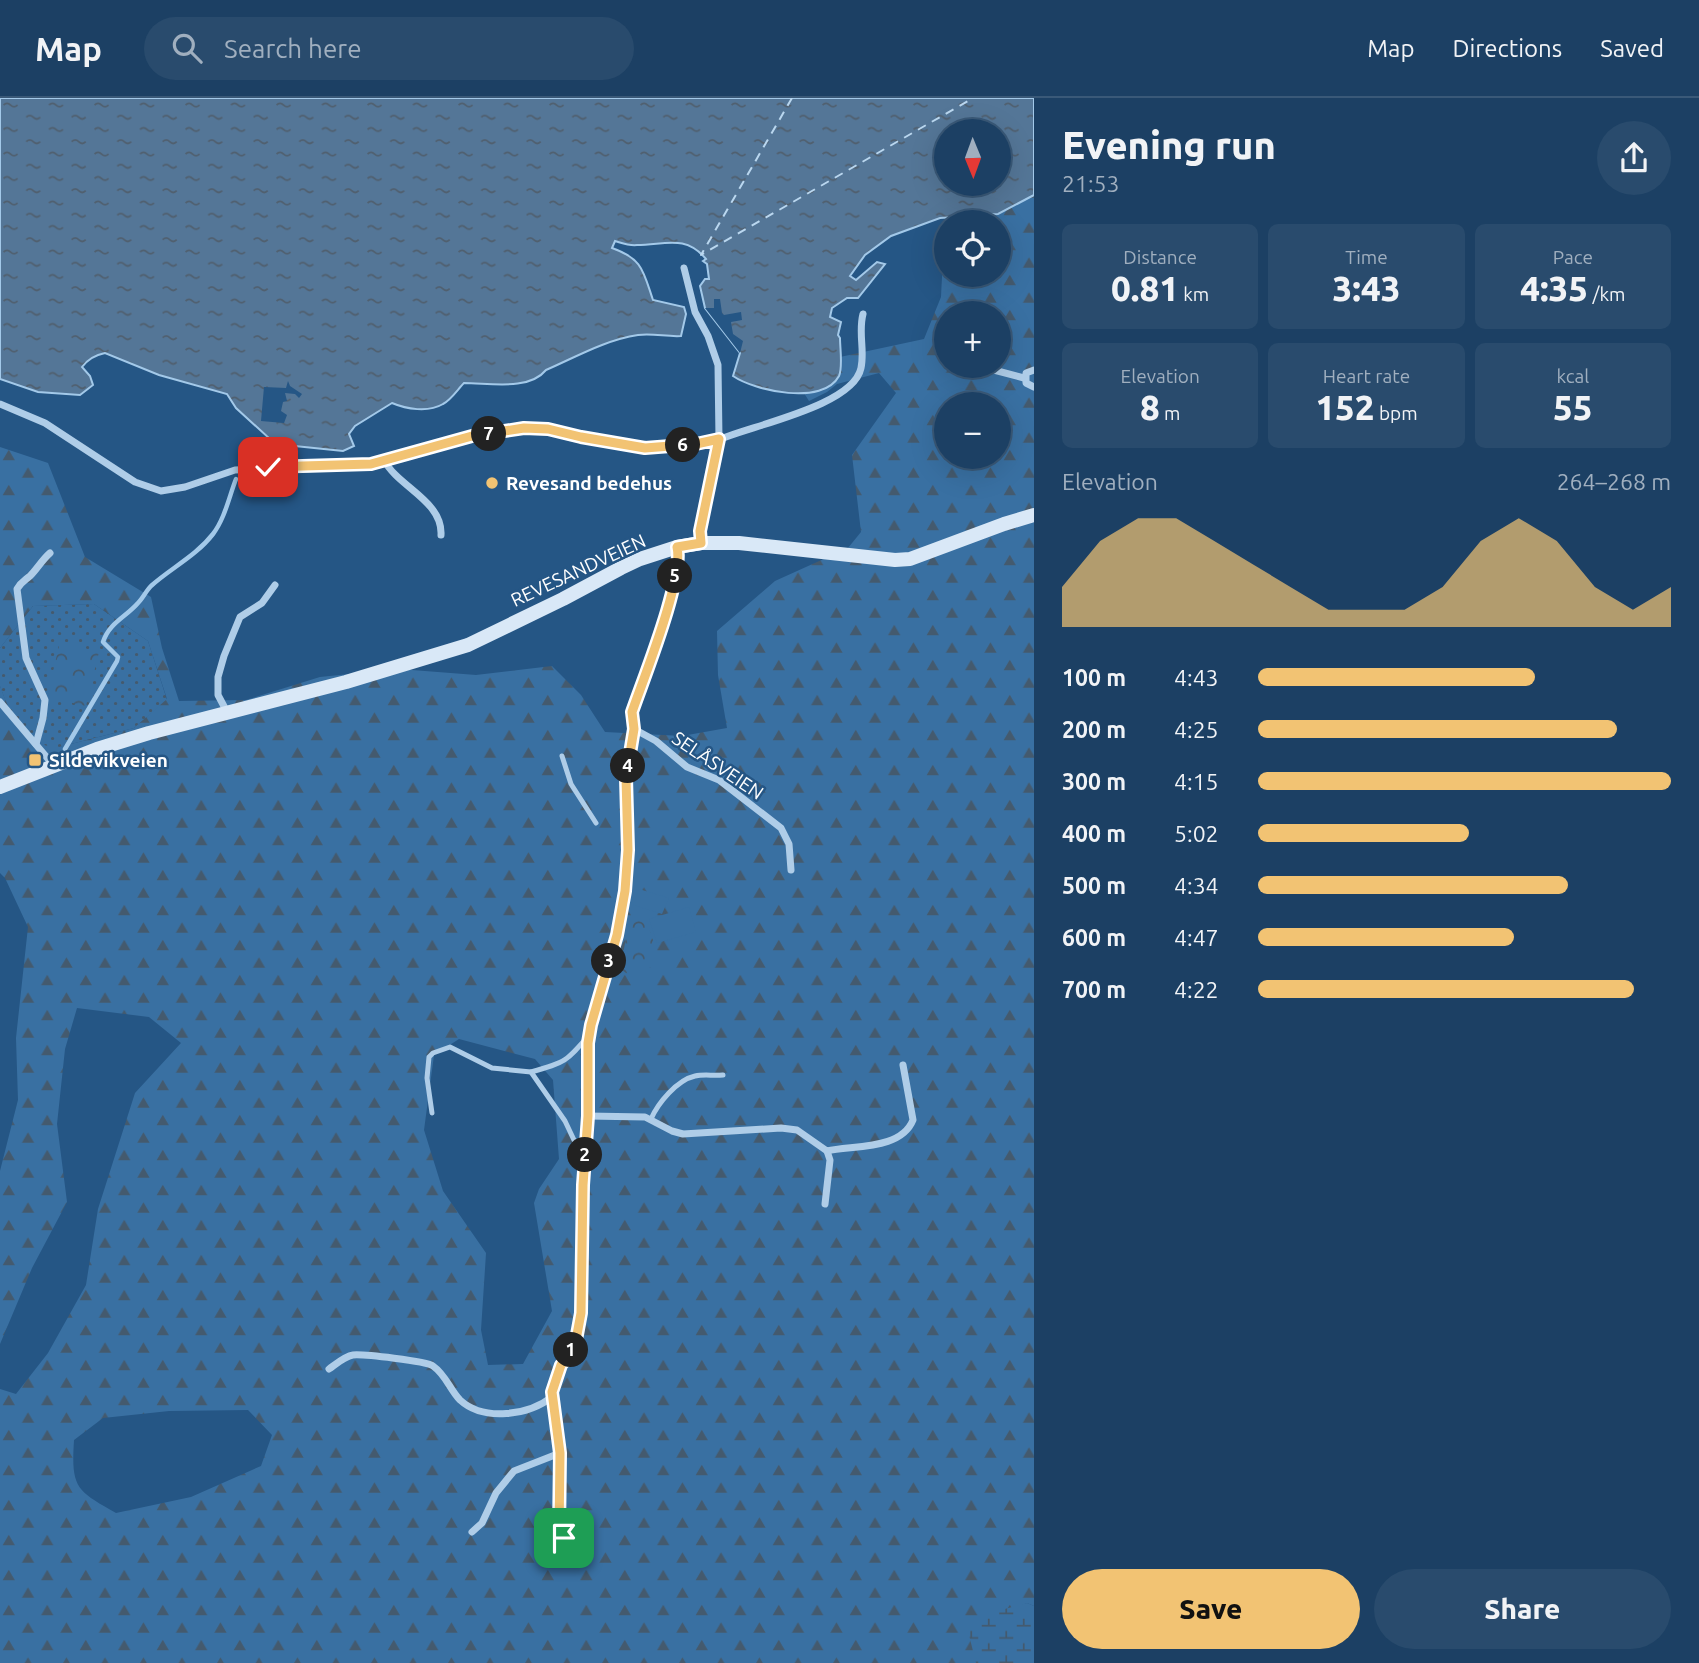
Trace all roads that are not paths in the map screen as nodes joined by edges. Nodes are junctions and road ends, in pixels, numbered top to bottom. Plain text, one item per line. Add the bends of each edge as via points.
1 (684, 268) dead end
2 (863, 314) dead end
3 (1034, 370) edge
4 (1011, 375) edge
5 (1024, 378) junction
6 (1034, 387) edge
7 (0, 404) edge
8 (719, 439) junction
9 (384, 460) junction
10 (1034, 516) edge
11 (441, 535) dead end
12 (701, 543) junction
13 (677, 547) junction
14 (50, 553) dead end
15 (275, 585) dead end
16 (0, 702) edge
17 (227, 713) junction
18 (634, 729) junction
19 (36, 744) junction
20 (562, 756) dead end
21 (51, 766) junction
22 (0, 787) edge
23 (596, 823) dead end
24 (791, 870) dead end
25 (589, 1035) junction
26 (903, 1065) dead end
27 (531, 1072) junction
28 (723, 1075) dead end
29 (432, 1113) dead end
30 (588, 1116) junction
31 (651, 1119) junction
32 (586, 1149) junction
33 (827, 1151) junction
34 (825, 1204) dead end
35 (329, 1368) dead end
36 (552, 1397) junction
37 (560, 1453) junction
38 (471, 1532) dead end
39 (572, 1540) dead end

1 - 8 street via 695,312 716,358
2 - 8 street via 859,327 861,368 848,390 817,406
3 - 5 street
4 - 5 street
5 - 6 street
7 - 9 street via 45,423 135,482 161,491 234,470
8 - 9 street via 645,448 524,428 472,436
8 - 12 street
9 - 11 street via 429,506 439,520
10 - 12 main road, REVESANDVEIEN via 910,559
12 - 13 main road, REVESANDVEIEN
13 - 17 main road, REVESANDVEIEN via 640,559 468,645
13 - 18 street via 673,587 632,712
14 - 19 street via 17,589 26,658 45,700
15 - 17 street via 262,603 240,617 224,656 218,695
16 - 19 street
17 - 21 main road, REVESANDVEIEN
18 - 24 street, SELÅSVEIEN via 687,767 719,780 781,828 789,844
18 - 25 street via 626,778 625,891
19 - 21 street
20 - 23 lane via 571,784
21 - 22 main road, REVESANDVEIEN
25 - 27 lane via 563,1063
25 - 30 street
26 - 33 street via 913,1110 911,1127 890,1142
27 - 29 lane via 492,1068 450,1047 433,1053 428,1078
27 - 32 lane via 574,1140
28 - 31 lane via 687,1079
30 - 31 street
30 - 32 street
31 - 33 street via 683,1134 797,1130
32 - 36 street via 579,1331 558,1372
33 - 34 street
35 - 36 street via 350,1355 428,1363 446,1378 458,1398 483,1412 529,1410
36 - 37 street
37 - 38 street via 514,1471
37 - 39 street via 559,1535

